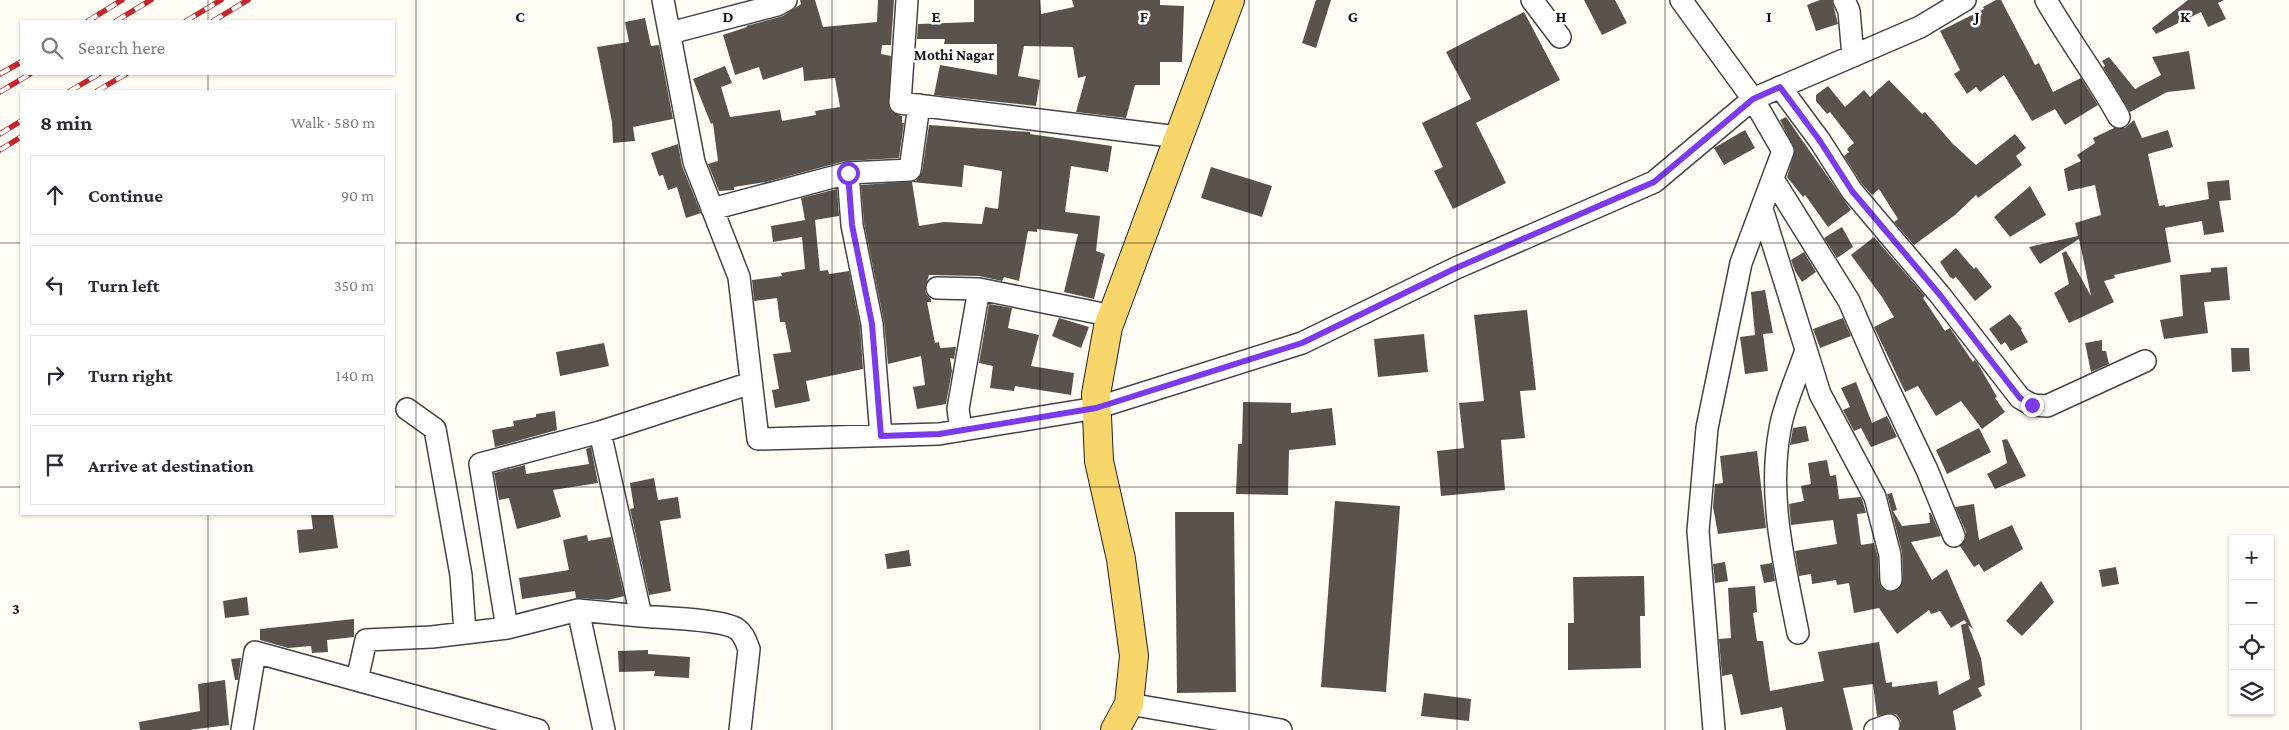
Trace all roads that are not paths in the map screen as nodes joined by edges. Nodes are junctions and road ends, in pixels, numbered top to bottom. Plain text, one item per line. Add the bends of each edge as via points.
1 (663, 0) edge
2 (786, 0) edge
3 (907, 0) edge
4 (1230, 0) edge
5 (1532, 0) edge
6 (1681, 0) edge
7 (1844, 0) edge
8 (1965, 0) edge
9 (2046, 0) edge
10 (670, 33) junction
11 (1560, 37) dead end
12 (1853, 56) junction
13 (1780, 87) junction
14 (1753, 99) junction
15 (919, 105) junction
16 (2119, 118) dead end
17 (1178, 137) junction
18 (848, 173) junction
19 (1773, 179) junction
20 (712, 209) junction
21 (1762, 210) junction
22 (938, 288) dead end
23 (979, 289) junction
24 (1113, 316) junction
25 (1806, 350) junction
26 (2144, 361) dead end
27 (752, 383) junction
28 (1096, 408) junction
29 (407, 409) dead end
30 (961, 430) junction
31 (600, 432) junction
32 (881, 436) junction
33 (1954, 536) dead end
34 (1891, 580) dead end
35 (578, 610) junction
36 (641, 616) junction
37 (507, 628) junction
38 (465, 633) junction
39 (1798, 633) dead end
40 (357, 680) junction
41 (1129, 704) junction
42 (242, 730) edge
43 (538, 730) edge
44 (604, 730) edge
45 (740, 730) edge
46 (1114, 730) edge
47 (1281, 730) edge
48 (1714, 730) edge

1 - 10 street
2 - 10 street
3 - 15 street via 900,103
4 - 17 main road
5 - 11 street
6 - 14 street
7 - 12 street via 1849,11
8 - 12 street via 1920,27
9 - 16 street
10 - 20 street via 694,162
12 - 13 street
13 - 14 street
13 - 26 street via 1852,191 1940,295 2020,398 2032,405 2046,406
14 - 19 street via 1783,151
14 - 28 street via 1654,182 1456,268 1302,343
15 - 17 street
15 - 18 street via 910,170
17 - 24 main road
18 - 20 street
18 - 32 street via 852,225 872,324
19 - 21 street
19 - 33 street via 1849,301 1928,470
20 - 27 street via 739,277
21 - 25 street
21 - 48 street via 1742,263 1707,428 1698,531
22 - 23 street
23 - 24 street
23 - 30 street via 958,409
24 - 28 main road via 1108,327
25 - 34 street via 1820,394 1875,497 1890,555
25 - 39 street via 1780,429 1775,492
27 - 31 street
27 - 32 street via 758,439
28 - 30 street
28 - 41 main road via 1099,461 1121,559 1134,656
29 - 38 street via 435,428 461,575
30 - 32 street
31 - 36 street
31 - 37 street via 480,464
35 - 36 street
35 - 37 street
35 - 44 street
36 - 45 street via 723,624 737,629 744,637 749,649
37 - 38 street
38 - 40 street via 366,640
40 - 42 street via 255,652
40 - 43 street
41 - 46 main road
41 - 47 street

